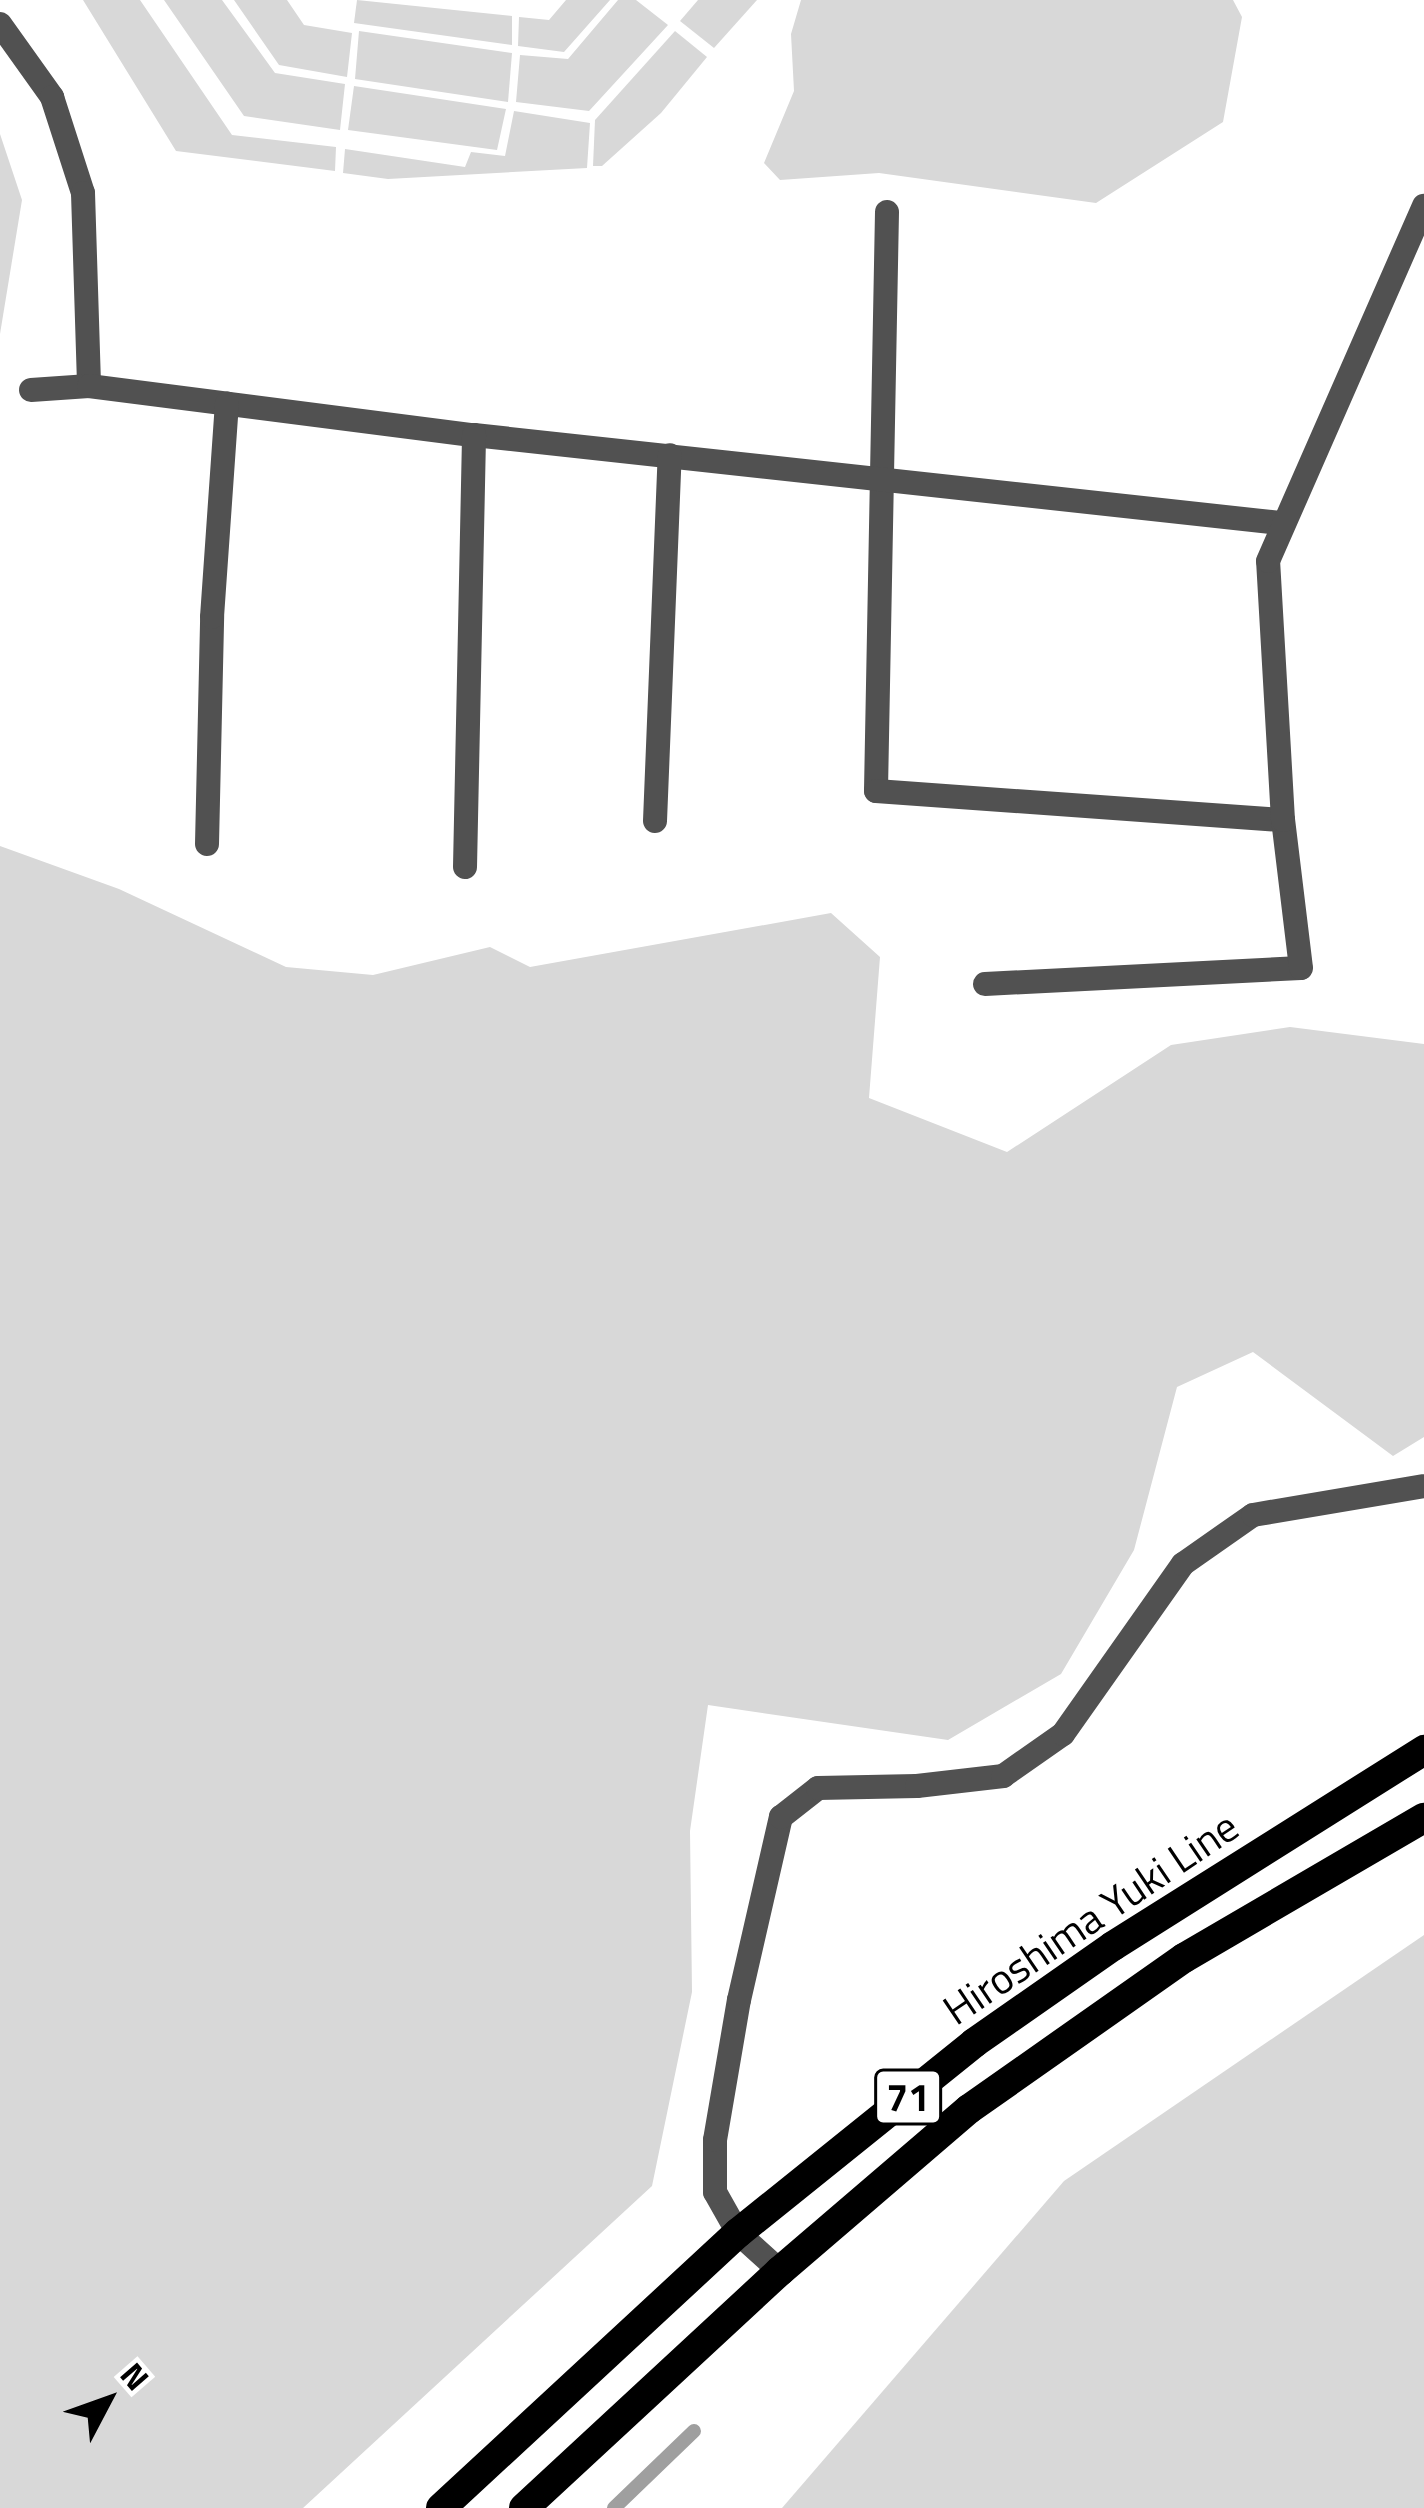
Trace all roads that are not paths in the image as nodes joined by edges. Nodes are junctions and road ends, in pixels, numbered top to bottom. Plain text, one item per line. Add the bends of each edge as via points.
1 (0, 24) edge
2 (1424, 206) edge
3 (887, 212) dead end
4 (88, 386) junction
5 (31, 390) dead end
6 (227, 404) junction
7 (474, 435) junction
8 (670, 454) junction
9 (884, 482) junction
10 (1280, 523) junction
11 (1283, 820) junction
12 (656, 821) dead end
13 (208, 844) dead end
14 (465, 867) dead end
15 (985, 985) dead end
16 (1424, 1486) edge
17 (1424, 1750) edge
18 (1424, 1817) edge
19 (738, 2233) junction
20 (780, 2271) junction
21 (441, 2508) edge
22 (524, 2508) edge

1 - 4 street via 52,97 83,193
2 - 10 street
3 - 9 street
4 - 5 street
4 - 6 street
6 - 7 street
6 - 13 street
7 - 8 street
7 - 14 street
8 - 9 street
8 - 12 street
9 - 10 street
9 - 11 street via 876,791
10 - 11 street via 1268,561
11 - 15 street via 1301,968
16 - 19 street via 1252,1515 1184,1564 1064,1734 1003,1776 818,1788 781,1817 716,2140 715,2192
17 - 19 main road, Hiroshima Yuki Line / 71 via 991,2030
18 - 20 main road, Hiroshima Yuki Line / 71 via 1184,1958 969,2109
19 - 20 street
19 - 21 main road, Hiroshima Yuki Line / 71
20 - 22 main road, Hiroshima Yuki Line / 71

